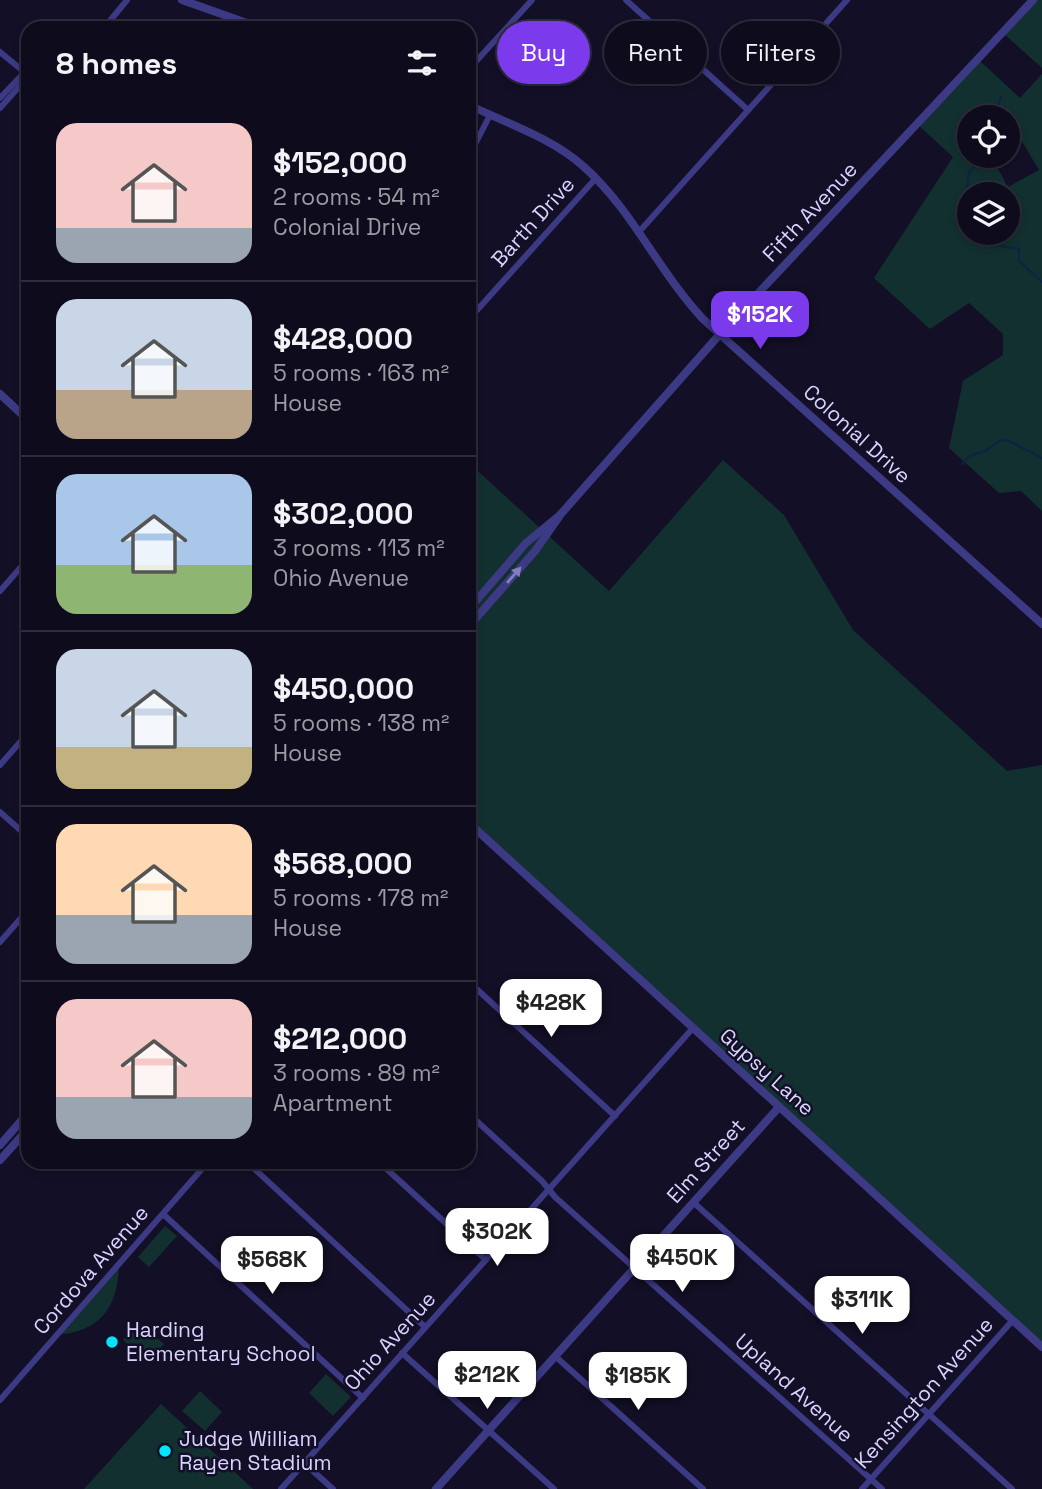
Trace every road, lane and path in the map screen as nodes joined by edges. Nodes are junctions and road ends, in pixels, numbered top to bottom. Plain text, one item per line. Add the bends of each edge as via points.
1 (127, 0) edge
2 (182, 0) edge
3 (532, 0) edge
4 (626, 0) edge
5 (847, 0) edge
6 (1033, 0) edge
7 (110, 21) edge
8 (241, 21) edge
9 (0, 51) edge
10 (476, 61) edge
11 (21, 70) edge
12 (21, 76) edge
13 (21, 84) edge
14 (0, 98) edge
15 (0, 108) edge
16 (476, 108) edge
17 (748, 110) junction
18 (490, 115) junction
19 (476, 142) edge
20 (596, 178) junction
21 (638, 233) junction
22 (476, 311) edge
23 (720, 334) junction
24 (0, 394) edge
25 (21, 414) edge
26 (560, 515) junction
27 (21, 567) edge
28 (0, 591) edge
29 (476, 601) edge
30 (476, 618) edge
31 (1042, 624) edge
32 (21, 741) edge
33 (0, 765) edge
34 (0, 811) edge
35 (476, 829) edge
36 (21, 830) edge
37 (21, 918) edge
38 (0, 942) edge
39 (476, 988) edge
40 (693, 1028) junction
41 (779, 1107) junction
42 (615, 1115) junction
43 (476, 1121) edge
44 (21, 1122) edge
45 (21, 1137) edge
46 (0, 1145) edge
47 (0, 1160) edge
48 (202, 1169) edge
49 (255, 1169) edge
50 (387, 1169) edge
51 (549, 1189) junction
52 (693, 1202) junction
53 (163, 1214) junction
54 (486, 1260) junction
55 (633, 1268) junction
56 (1013, 1320) junction
57 (425, 1327) junction
58 (1042, 1347) edge
59 (402, 1353) junction
60 (555, 1356) junction
61 (363, 1398) junction
62 (0, 1400) edge
63 (929, 1414) junction
64 (488, 1430) junction
65 (304, 1463) junction
66 (870, 1479) junction
67 (281, 1489) edge
68 (333, 1489) edge
69 (436, 1489) edge
70 (554, 1489) edge
71 (703, 1489) edge
72 (862, 1489) edge
73 (882, 1489) edge
74 (1012, 1489) edge

1 - 7 street
2 - 8 street
3 - 10 street
4 - 17 street
5 - 17 street
6 - 23 street, Fifth Avenue
9 - 11 street
12 - 14 street
13 - 15 street
16 - 18 street, Colonial Drive
17 - 21 street
18 - 19 street
18 - 20 street, Colonial Drive via 558,149
20 - 21 street, Colonial Drive
20 - 22 street, Barth Drive
21 - 23 street, Colonial Drive via 693,308
23 - 26 street, Fifth Avenue
23 - 31 street, Colonial Drive
24 - 25 street
26 - 29 street, Fifth Avenue via 526,543
30 -> 26 street, Fifth Avenue
27 - 28 street
32 - 33 street
34 - 36 street
35 - 40 street, Gypsy Lane
37 - 38 street
39 - 42 street
40 - 41 street, Gypsy Lane
40 - 42 street, Ohio Avenue
41 - 52 street, Elm Street
41 - 56 street, Gypsy Lane
42 - 51 street, Ohio Avenue
43 - 51 street, Upland Avenue
44 - 46 street
45 - 47 street
48 - 53 street, Cordova Avenue
49 - 57 street
50 - 54 street
51 - 54 street, Ohio Avenue
51 - 55 street, Upland Avenue
52 - 55 street, Elm Street
52 - 63 street
53 - 61 street
53 - 62 street, Cordova Avenue
54 - 57 street, Ohio Avenue
55 - 60 street, Elm Street
55 - 66 street, Upland Avenue
56 - 58 street, Gypsy Lane
56 - 63 street, Kensington Avenue
57 - 59 street, Ohio Avenue
59 - 61 street, Ohio Avenue
59 - 64 street
60 - 64 street, Elm Street
60 - 71 street
61 - 65 street, Ohio Avenue
63 - 66 street, Kensington Avenue
63 - 74 street
64 - 69 street, Elm Street
64 - 70 street
65 - 67 street, Ohio Avenue
65 - 68 street
66 - 72 street, Kensington Avenue
66 - 73 street, Upland Avenue

